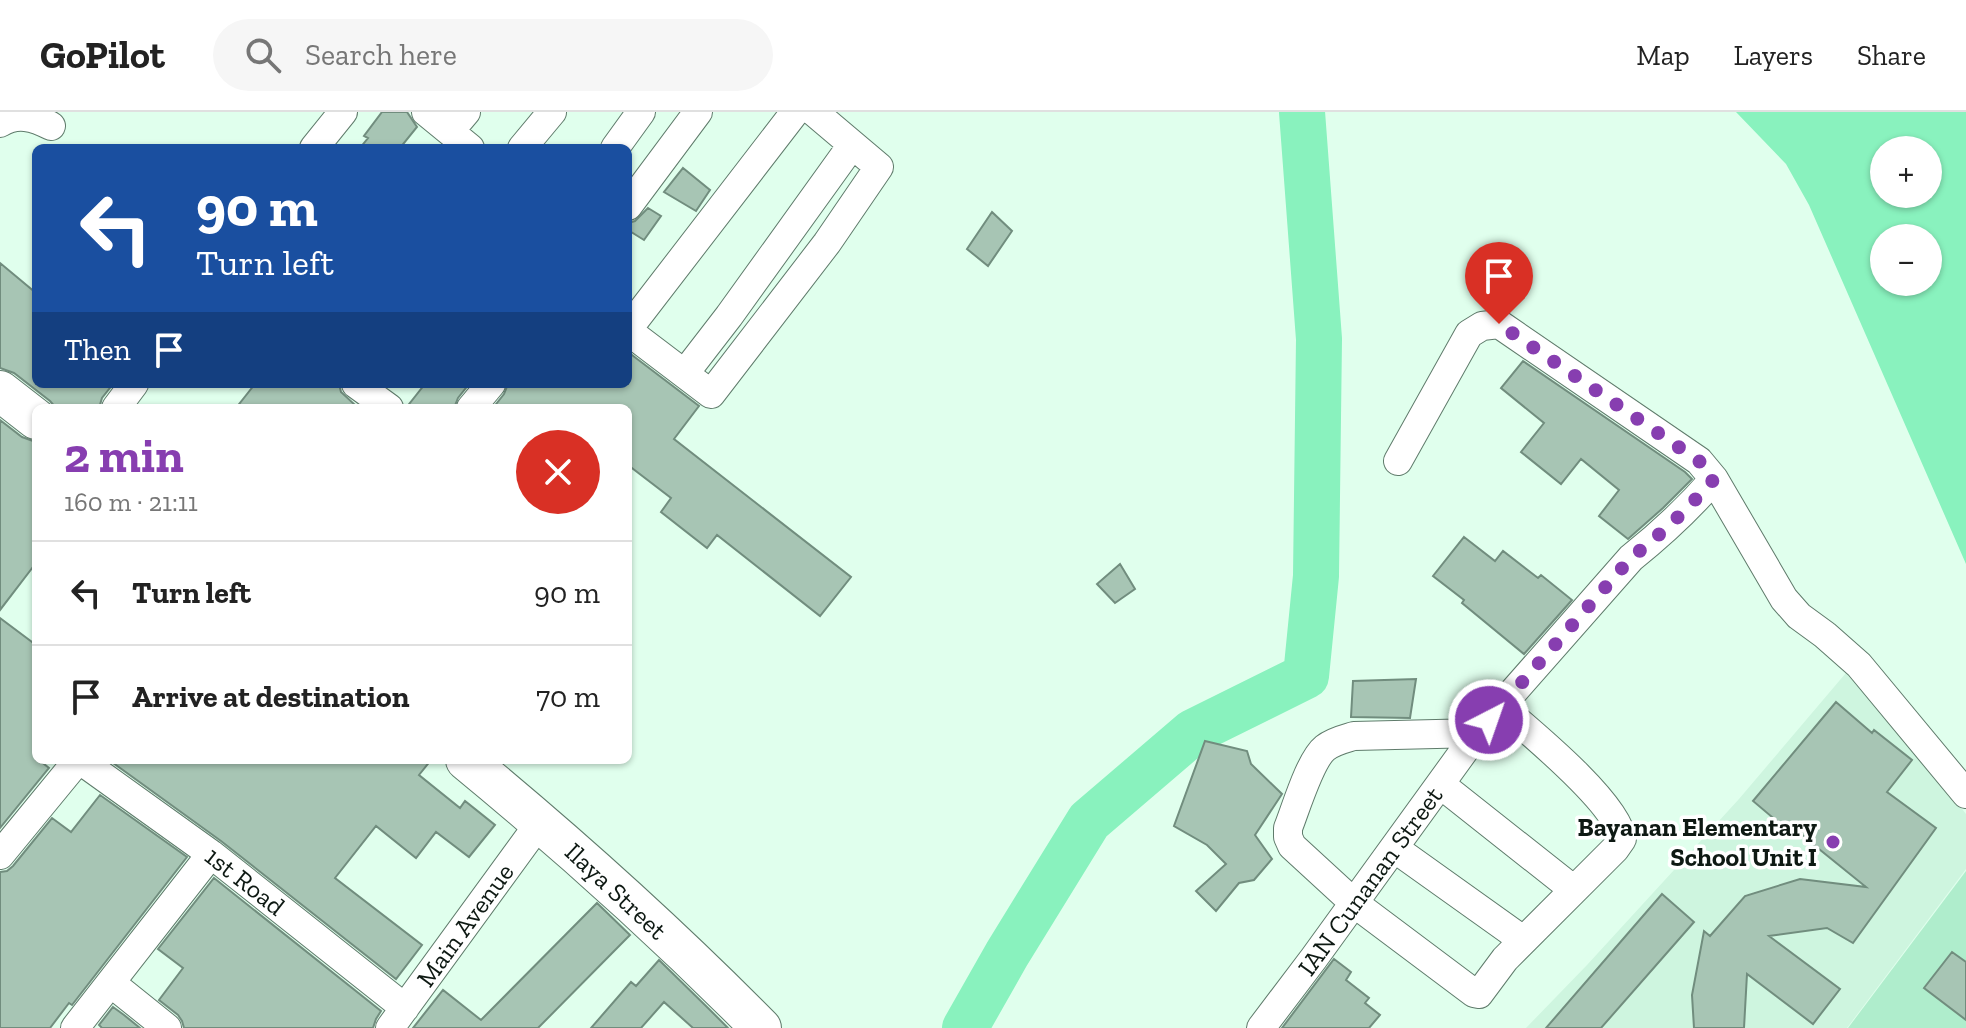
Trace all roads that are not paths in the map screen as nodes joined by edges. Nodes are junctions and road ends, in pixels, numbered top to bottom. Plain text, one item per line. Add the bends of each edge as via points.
1 (343, 112) edge
2 (363, 112) edge
3 (426, 112) edge
4 (552, 112) edge
5 (641, 112) edge
6 (698, 112) edge
7 (795, 112) edge
8 (814, 112) edge
9 (0, 123) edge
10 (51, 126) dead end
11 (462, 130) edge
12 (317, 144) edge
13 (338, 144) edge
14 (525, 144) edge
15 (618, 144) edge
16 (632, 201) edge
17 (632, 325) edge
18 (632, 333) edge
19 (488, 388) edge
20 (357, 394) edge
21 (380, 404) edge
22 (474, 404) edge
23 (1398, 461) dead end
24 (1714, 479) junction
25 (1500, 706) junction
26 (1477, 733) junction
27 (76, 764) edge
28 (85, 764) edge
29 (471, 764) edge
30 (1440, 784) junction
31 (1966, 794) edge
32 (541, 821) junction
33 (1394, 848) junction
34 (211, 854) junction
35 (0, 855) edge
36 (1574, 890) junction
37 (1354, 903) junction
38 (1523, 940) junction
39 (111, 983) junction
40 (398, 1018) edge
41 (75, 1028) edge
42 (167, 1028) edge
43 (761, 1028) edge
44 (1261, 1028) edge

1 - 12 street
2 - 13 street
3 - 11 street
4 - 14 street
5 - 15 street
6 - 16 street
7 - 17 street
8 - 18 street via 879,167 711,394
9 - 10 street via 23,115
19 - 22 street
20 - 21 street
23 - 24 street via 1469,334 1499,324 1699,461
24 - 25 street, IAN Cunanan Street via 1631,558
24 - 31 street via 1784,599 1859,665
25 - 26 street, IAN Cunanan Street
25 - 36 street via 1567,766 1621,831 1615,849
26 - 30 street, IAN Cunanan Street
26 - 37 street via 1354,736 1336,741 1317,757 1288,837
27 - 35 street
28 - 34 street, 1st Road
29 - 32 main road, Ilaya Street
30 - 33 street, IAN Cunanan Street
30 - 36 street
32 - 40 street, Main Avenue
32 - 43 main road, Ilaya Street
33 - 37 street, IAN Cunanan Street
33 - 38 street
34 - 39 street
34 - 40 street, 1st Road
36 - 38 street
37 - 38 street via 1474,993 1482,992
37 - 44 street, IAN Cunanan Street
39 - 41 street
39 - 42 street

